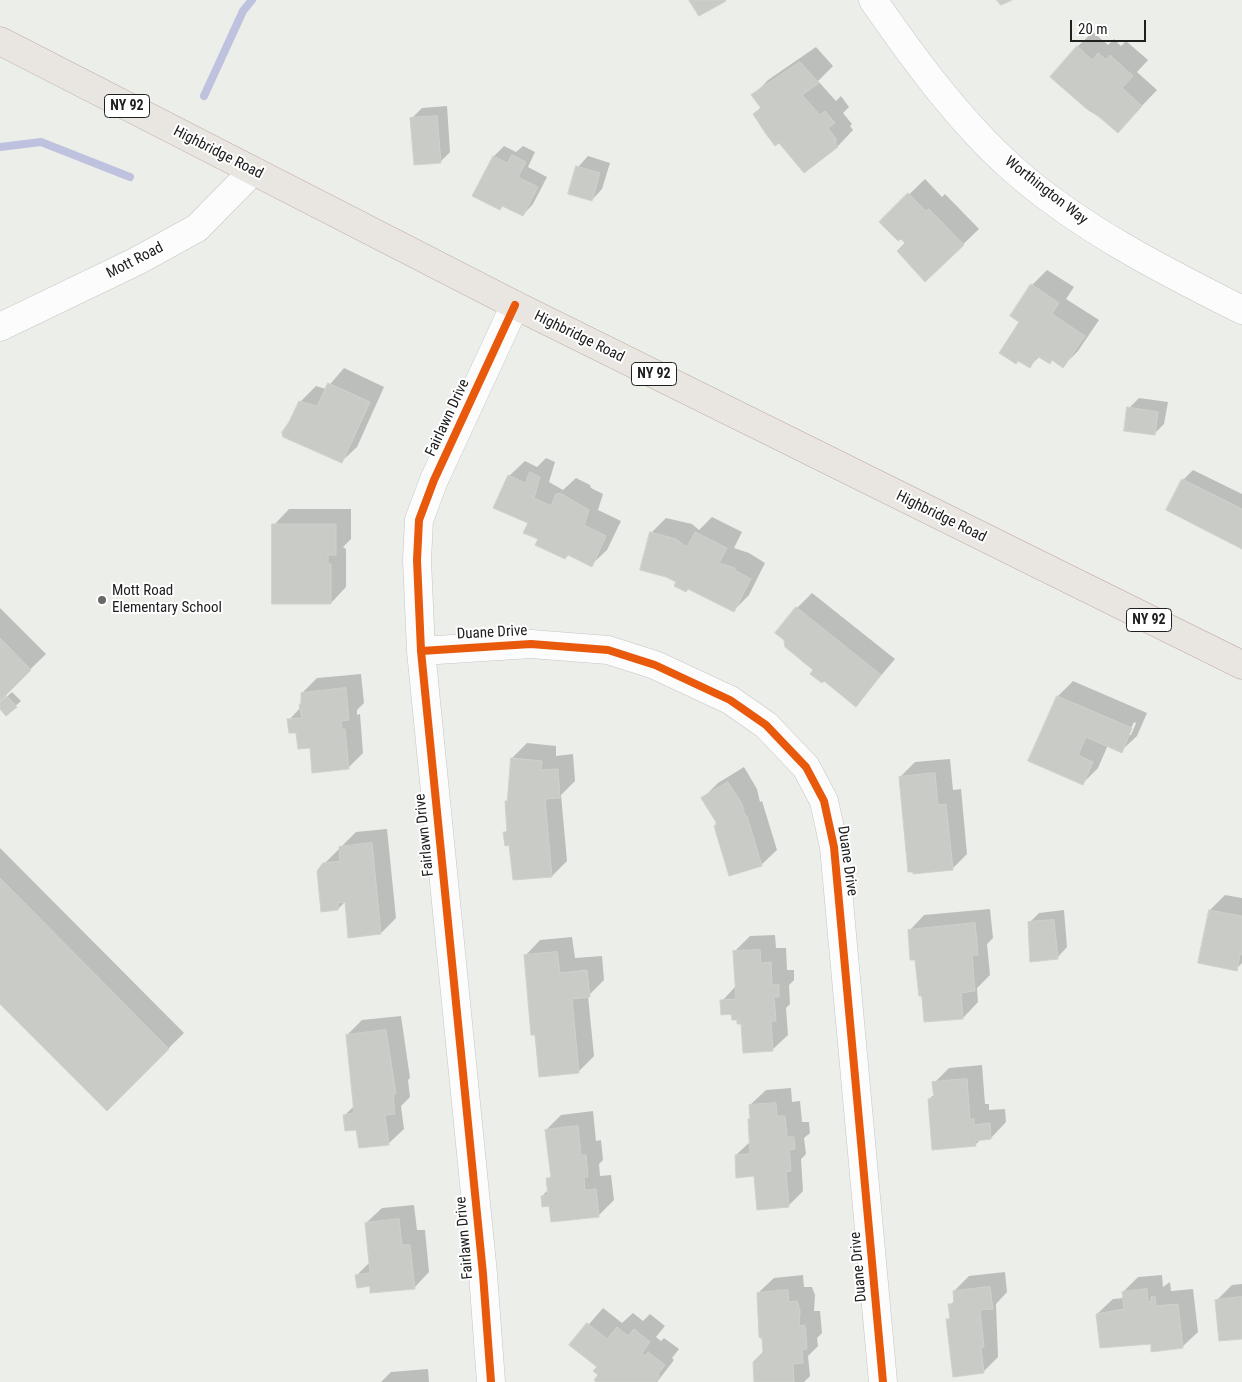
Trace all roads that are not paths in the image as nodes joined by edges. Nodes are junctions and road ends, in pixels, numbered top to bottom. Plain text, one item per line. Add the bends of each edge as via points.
1 (873, 0) edge
2 (0, 41) edge
3 (253, 172) junction
4 (515, 305) junction
5 (1242, 310) edge
6 (0, 327) edge
7 (421, 651) junction
8 (1242, 665) edge
9 (491, 1382) edge
10 (883, 1382) edge

1 - 5 street, Worthington Way via 964,119 1014,169 1081,221
2 - 3 highway, Highbridge Road / NY 92
3 - 4 highway, Highbridge Road / NY 92
3 - 6 street, Mott Road via 197,228 137,261
4 - 7 street, Fairlawn Drive via 434,480 419,520 417,560
4 - 8 highway, Highbridge Road / NY 92
7 - 9 street, Fairlawn Drive
7 - 10 street, Duane Drive via 531,644 608,650 655,665 730,700 766,725 806,767 824,801 834,847

